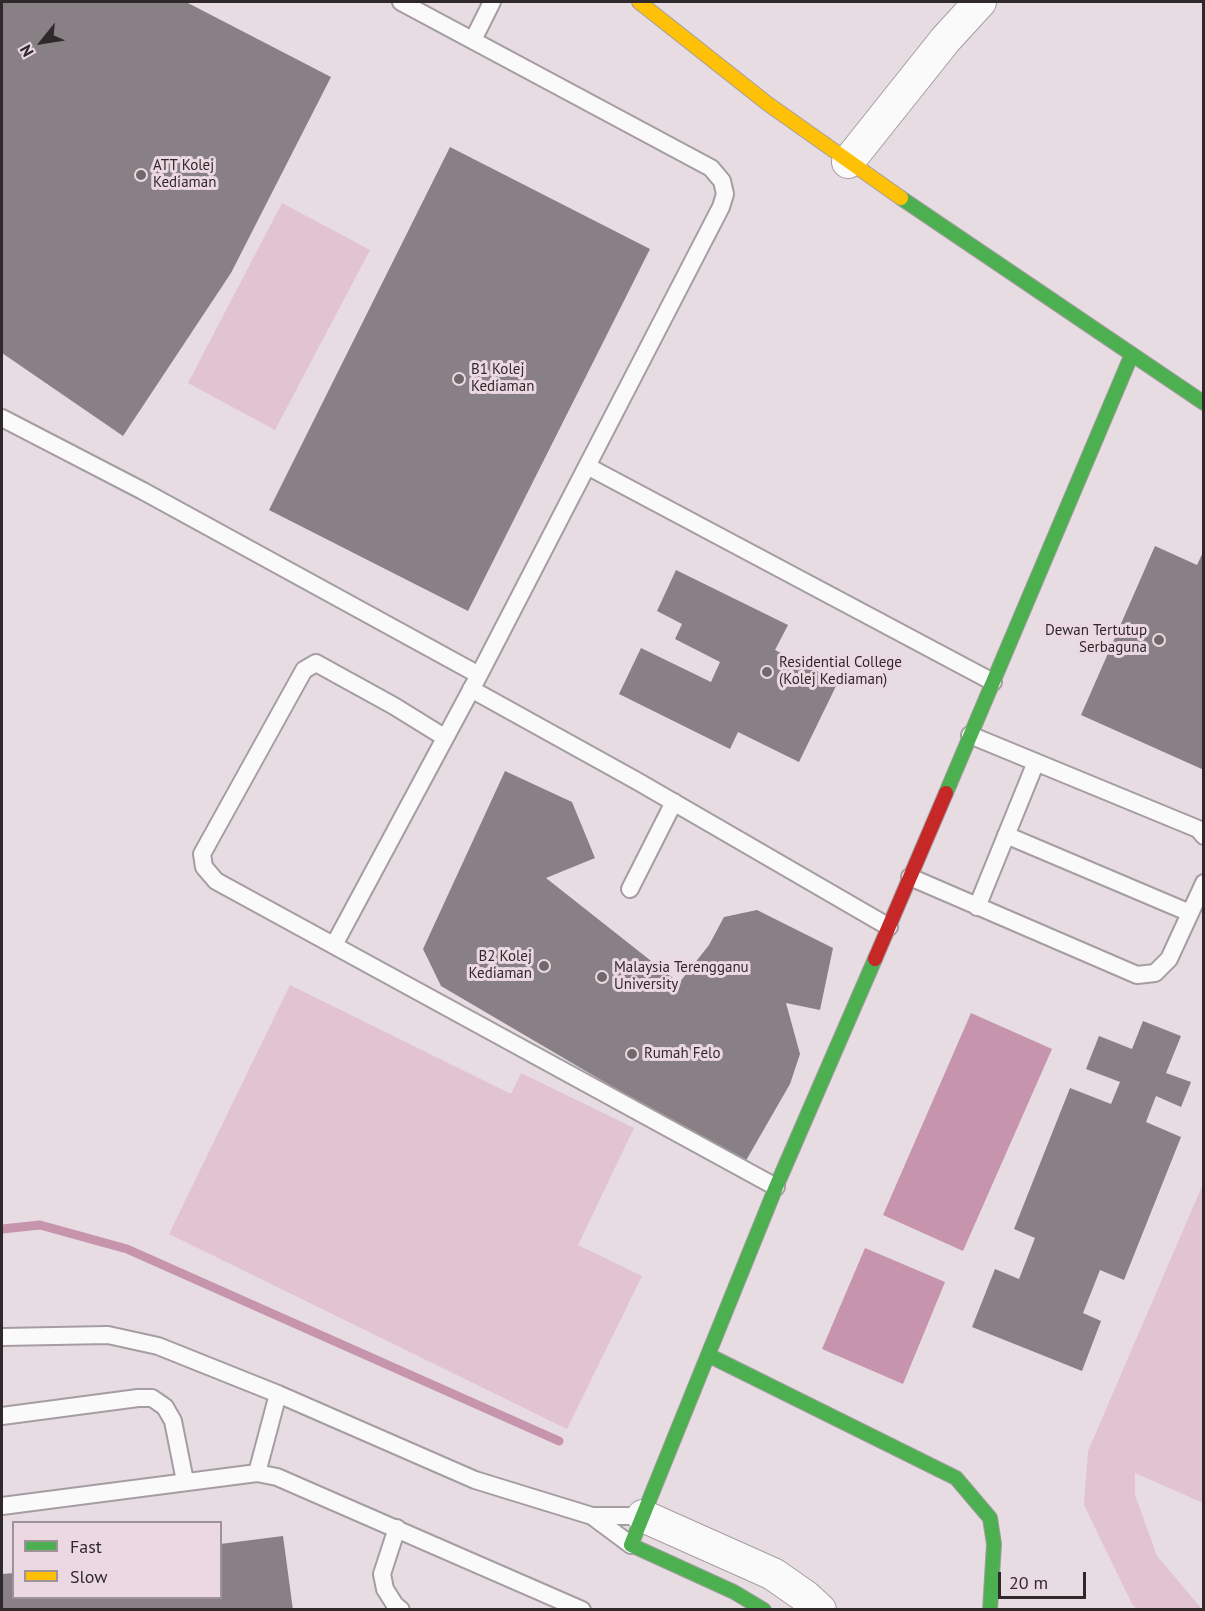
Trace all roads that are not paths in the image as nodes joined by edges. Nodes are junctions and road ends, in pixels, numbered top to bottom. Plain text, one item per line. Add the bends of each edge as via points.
1 (402, 2) edge
2 (492, 2) edge
3 (639, 2) edge
4 (980, 2) edge
5 (419, 6) edge
6 (473, 40) junction
7 (848, 162) junction
8 (1132, 354) junction
9 (1203, 403) edge
10 (2, 418) edge
11 (587, 465) junction
12 (475, 682) junction
13 (993, 682) junction
14 (970, 735) junction
15 (444, 737) junction
16 (1036, 762) junction
17 (674, 802) junction
18 (1006, 835) junction
19 (1203, 836) edge
20 (910, 877) junction
21 (1203, 883) edge
22 (630, 889) dead end
23 (977, 907) junction
24 (1190, 913) junction
25 (889, 927) junction
26 (334, 945) junction
27 (776, 1187) junction
28 (2, 1337) edge
29 (708, 1355) junction
30 (278, 1394) junction
31 (2, 1416) edge
32 (257, 1473) junction
33 (186, 1481) junction
34 (2, 1506) edge
35 (592, 1515) junction
36 (643, 1516) junction
37 (397, 1528) junction
38 (631, 1545) junction
39 (385, 1589) junction
40 (990, 1606) edge
41 (384, 1610) edge
42 (401, 1610) edge
43 (582, 1610) edge
44 (764, 1610) edge
45 (820, 1610) edge

1 - 5 lane
2 - 6 lane
3 - 7 street
4 - 7 street
5 - 6 lane
6 - 11 lane via 711,168 722,181 725,194 721,207
7 - 8 street
8 - 9 street
8 - 13 street
10 - 12 lane via 143,491
11 - 12 lane
11 - 13 lane
12 - 15 lane
12 - 17 lane
13 - 14 street
14 - 16 lane
14 - 20 street
15 - 26 lane
15 - 26 lane via 316,663 304,670 293,687 202,854 204,867 216,881
16 - 18 lane
16 - 19 lane via 1198,829
17 - 22 lane
17 - 25 lane
18 - 23 lane
18 - 24 lane
20 - 23 lane
20 - 25 street
21 - 24 lane
23 - 24 lane via 1137,975 1155,973 1169,959
25 - 27 street
26 - 27 lane
27 - 29 street
28 - 30 lane via 108,1335 158,1346
29 - 36 street
29 - 40 street via 956,1478 990,1518 994,1544
30 - 32 lane
30 - 35 lane via 475,1480
31 - 33 lane via 152,1398 165,1407 173,1421
32 - 33 lane
32 - 37 lane via 277,1477
33 - 34 lane
35 - 36 lane
35 - 38 lane
36 - 38 street
36 - 45 street via 773,1574
37 - 39 lane via 382,1574
37 - 43 lane
38 - 44 street
39 - 41 lane
39 - 42 lane

